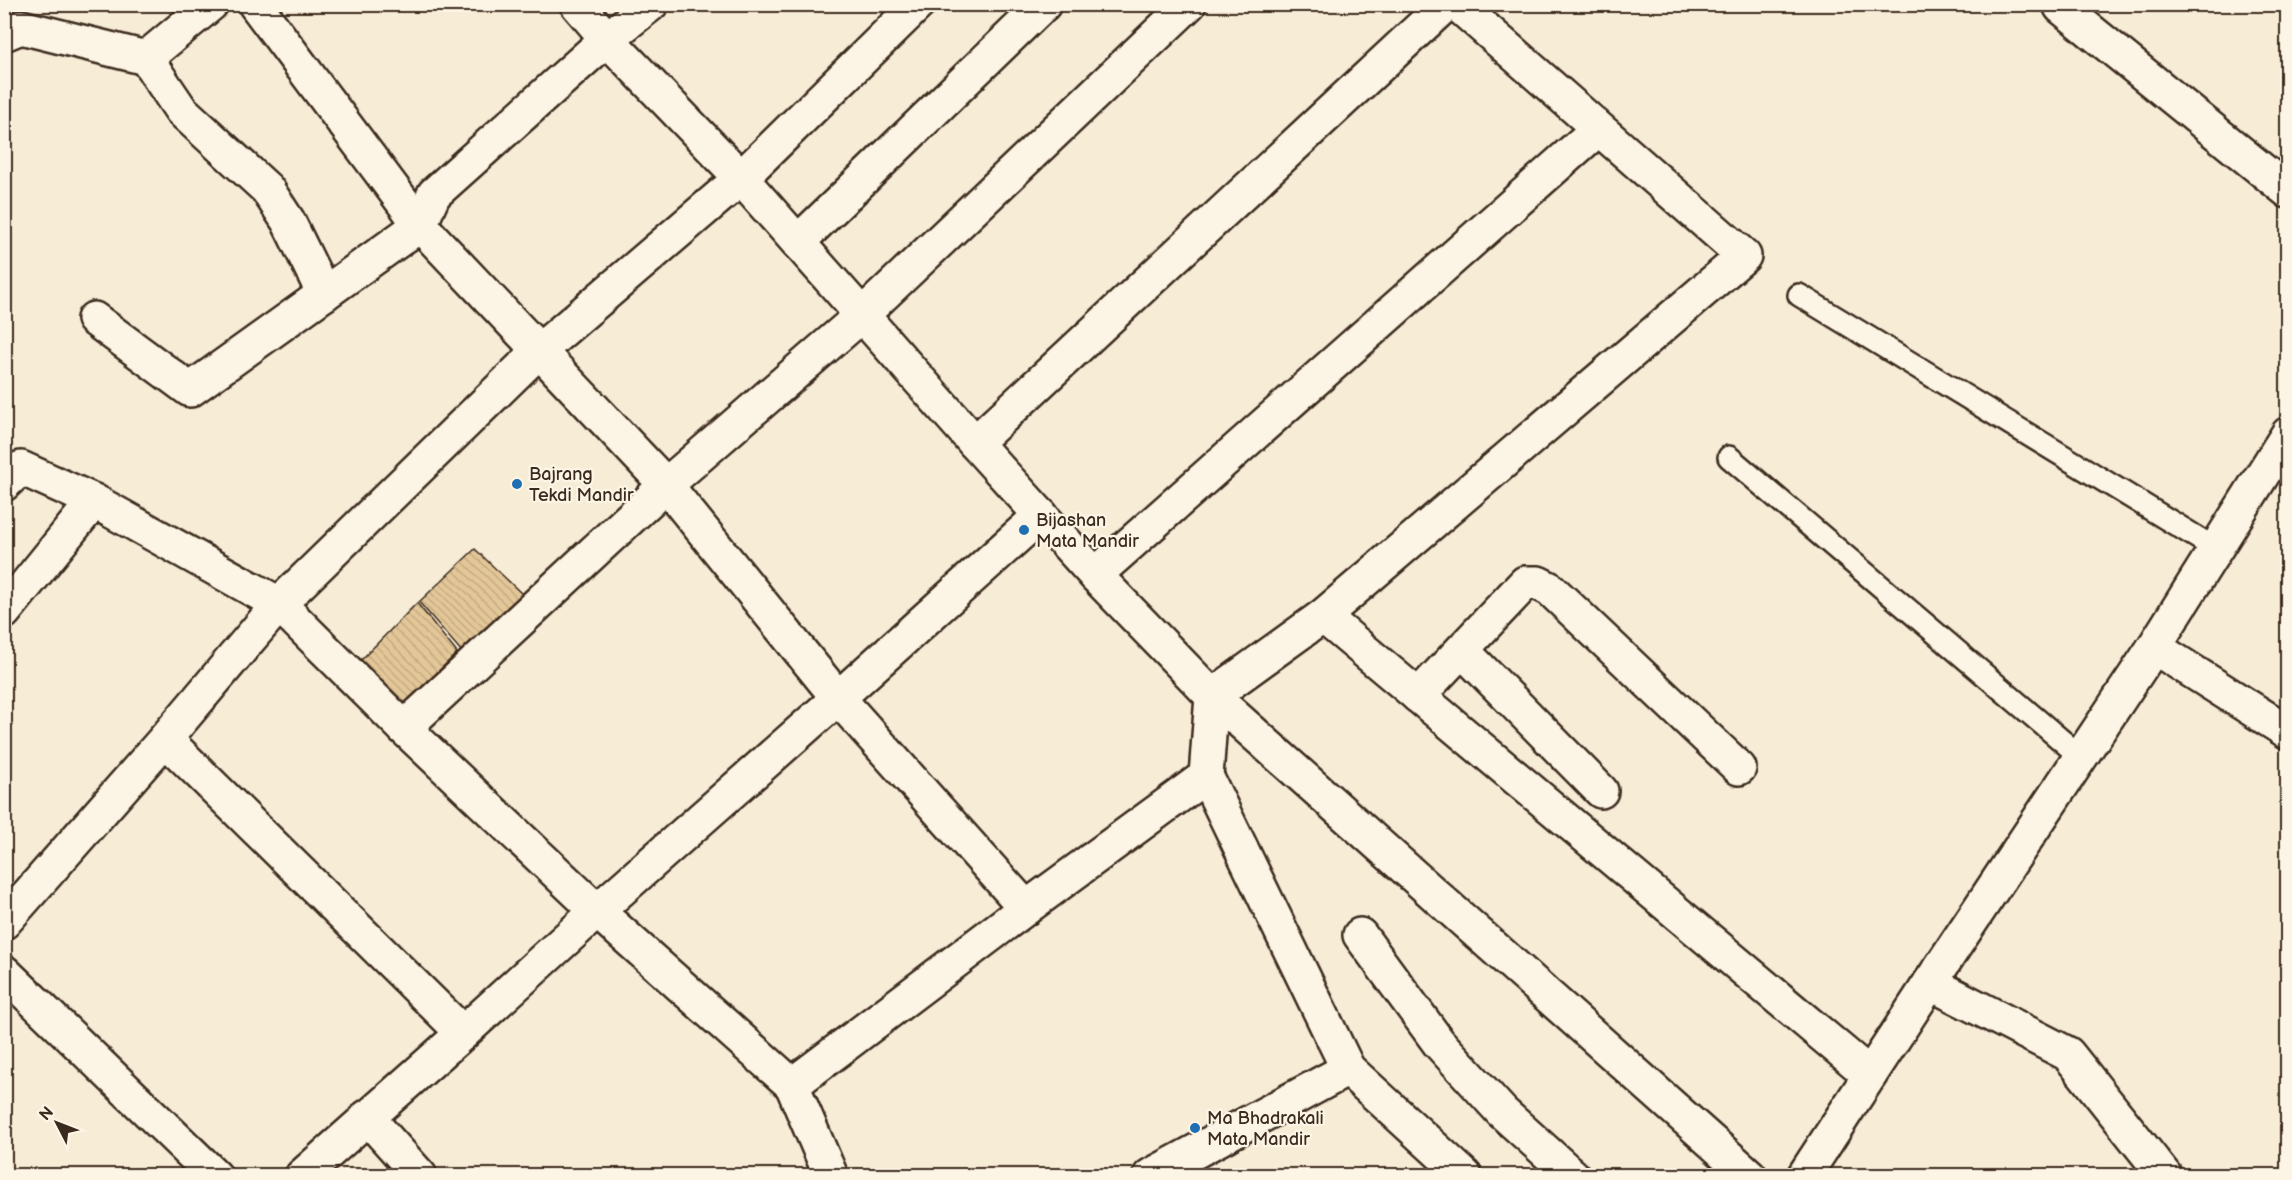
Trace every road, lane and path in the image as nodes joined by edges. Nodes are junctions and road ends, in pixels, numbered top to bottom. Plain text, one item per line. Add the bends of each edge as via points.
1 (211, 4) edge
2 (255, 4) edge
3 (577, 4) edge
4 (651, 4) edge
5 (918, 4) edge
6 (1044, 4) edge
7 (1189, 4) edge
8 (1446, 4) edge
9 (1457, 4) edge
10 (2061, 7) dead end
11 (4, 34) edge
12 (607, 39) junction
13 (146, 58) junction
14 (1598, 129) junction
15 (741, 178) junction
16 (2288, 191) edge
17 (420, 225) junction
18 (798, 241) junction
19 (324, 294) junction
20 (1799, 295) dead end
21 (862, 315) junction
22 (94, 319) dead end
23 (540, 350) junction
24 (2288, 434) edge
25 (975, 444) junction
26 (1730, 457) dead end
27 (4, 484) edge
28 (666, 485) junction
29 (94, 501) junction
30 (1041, 514) junction
31 (2216, 549) junction
32 (1095, 575) junction
33 (279, 604) junction
34 (4, 612) edge
35 (1323, 616) junction
36 (2154, 647) junction
37 (1462, 650) junction
38 (1212, 696) junction
39 (1418, 696) junction
40 (838, 698) junction
41 (404, 728) junction
42 (2288, 732) edge
43 (165, 739) junction
44 (2081, 757) junction
45 (1738, 768) dead end
46 (1206, 776) junction
47 (1601, 791) dead end
48 (1026, 908) junction
49 (597, 911) junction
50 (4, 922) edge
51 (1360, 935) dead end
52 (4, 972) edge
53 (1930, 983) junction
54 (463, 1034) junction
55 (1347, 1069) junction
56 (1870, 1075) junction
57 (792, 1085) junction
58 (367, 1118) junction
59 (1160, 1173) edge
60 (214, 1176) edge
61 (302, 1176) edge
62 (420, 1176) edge
63 (831, 1176) edge
64 (1465, 1176) edge
65 (1573, 1176) edge
66 (1750, 1176) edge
67 (1804, 1176) edge
68 (2165, 1176) edge

1 - 13 street
2 - 17 street
3 - 12 street
4 - 12 street
5 - 15 street
6 - 18 street
7 - 21 street
8 - 25 street
9 - 14 street
10 - 16 street
11 - 13 street via 21,27
12 - 15 street
12 - 17 street via 434,194
13 - 19 street via 181,110 267,189 288,221
14 - 32 street
14 - 35 street via 1744,256
15 - 18 street
15 - 23 street
17 - 19 street
17 - 23 street
18 - 21 street
19 - 22 street via 190,390
20 - 31 lane
21 - 25 street
21 - 28 street
23 - 28 street
23 - 33 street
24 - 31 street
25 - 30 street
26 - 44 lane
27 - 29 street via 21,468
28 - 40 street
28 - 41 street
29 - 33 street
29 - 34 street
30 - 32 street
30 - 40 street
31 - 36 street
32 - 38 street
33 - 41 street
33 - 43 street
35 - 38 street
35 - 39 street
36 - 42 street
36 - 44 street
37 - 39 street
37 - 45 street via 1525,583 1538,583 1550,589
37 - 47 street
38 - 46 street
38 - 66 street
39 - 56 street
40 - 48 street
40 - 49 street
41 - 49 street
43 - 50 street
43 - 54 street
44 - 53 street
46 - 48 street
46 - 55 street
48 - 57 street
49 - 54 street
49 - 57 street
51 - 65 street via 1439,1043 1502,1112
52 - 60 street
53 - 56 street
53 - 68 street via 2068,1054
54 - 58 street
55 - 59 street
55 - 64 street
56 - 67 street
57 - 63 street
58 - 61 street
58 - 62 street

